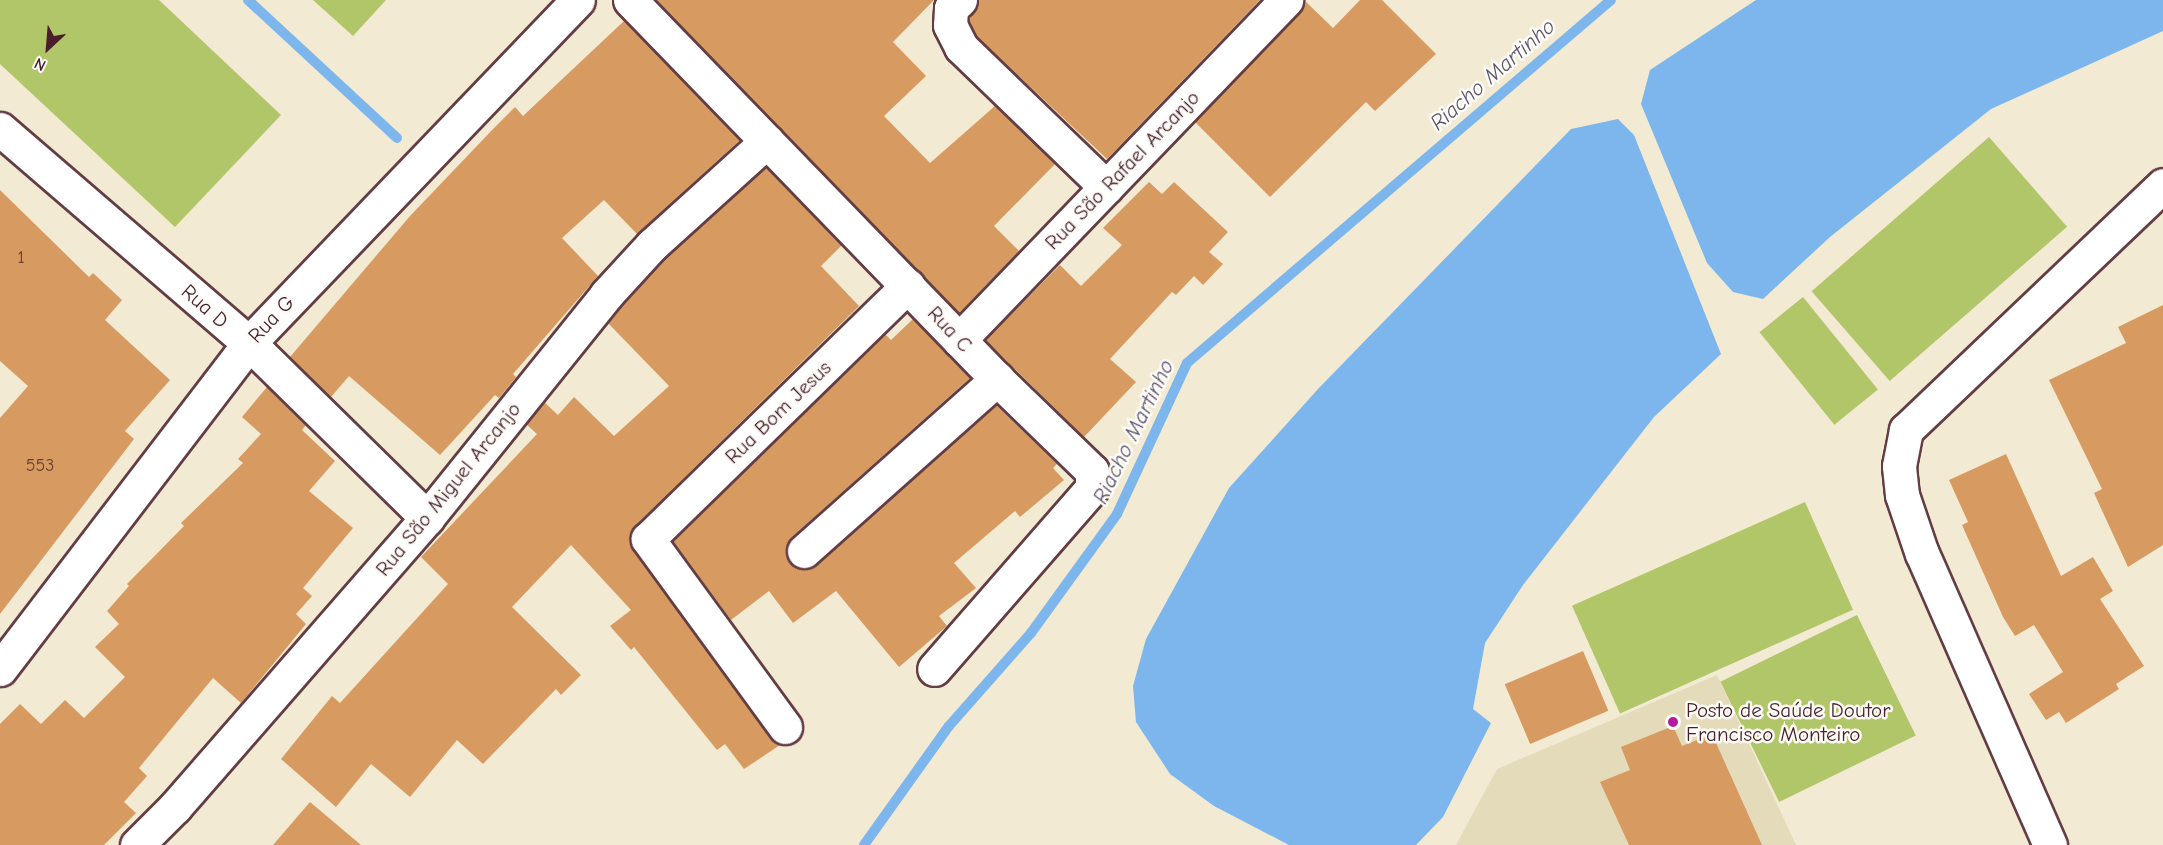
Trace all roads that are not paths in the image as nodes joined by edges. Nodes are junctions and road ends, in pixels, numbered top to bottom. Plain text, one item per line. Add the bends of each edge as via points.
1 (578, 0) edge
2 (630, 0) edge
3 (1286, 0) edge
4 (956, 4) edge
5 (0, 129) edge
6 (767, 141) junction
7 (1106, 187) junction
8 (2160, 197) edge
9 (908, 285) junction
10 (959, 340) junction
11 (249, 343) junction
12 (997, 379) junction
13 (427, 518) junction
14 (804, 551) dead end
15 (0, 669) edge
16 (934, 669) dead end
17 (785, 728) dead end
18 (137, 845) edge
19 (2050, 845) edge

1 - 11 street, Rua G
2 - 6 street, Rua C
3 - 7 street, Rua São Rafael Arcanjo
4 - 7 street via 950,25 961,47
5 - 11 street, Rua D
6 - 9 street, Rua C
6 - 13 street, Rua São Miguel Arcanjo via 652,245 606,295
7 - 10 street, Rua São Rafael Arcanjo
8 - 19 street via 1906,430 1899,466 1902,495 1922,554
9 - 10 street, Rua C
9 - 17 street, Rua Bom Jesus via 648,539
10 - 12 street, Rua C
11 - 13 street, Rua D
11 - 15 street, Rua G
12 - 14 street
12 - 16 street, Rua C via 1092,471 1095,482
13 - 18 street, Rua São Miguel Arcanjo via 175,807

